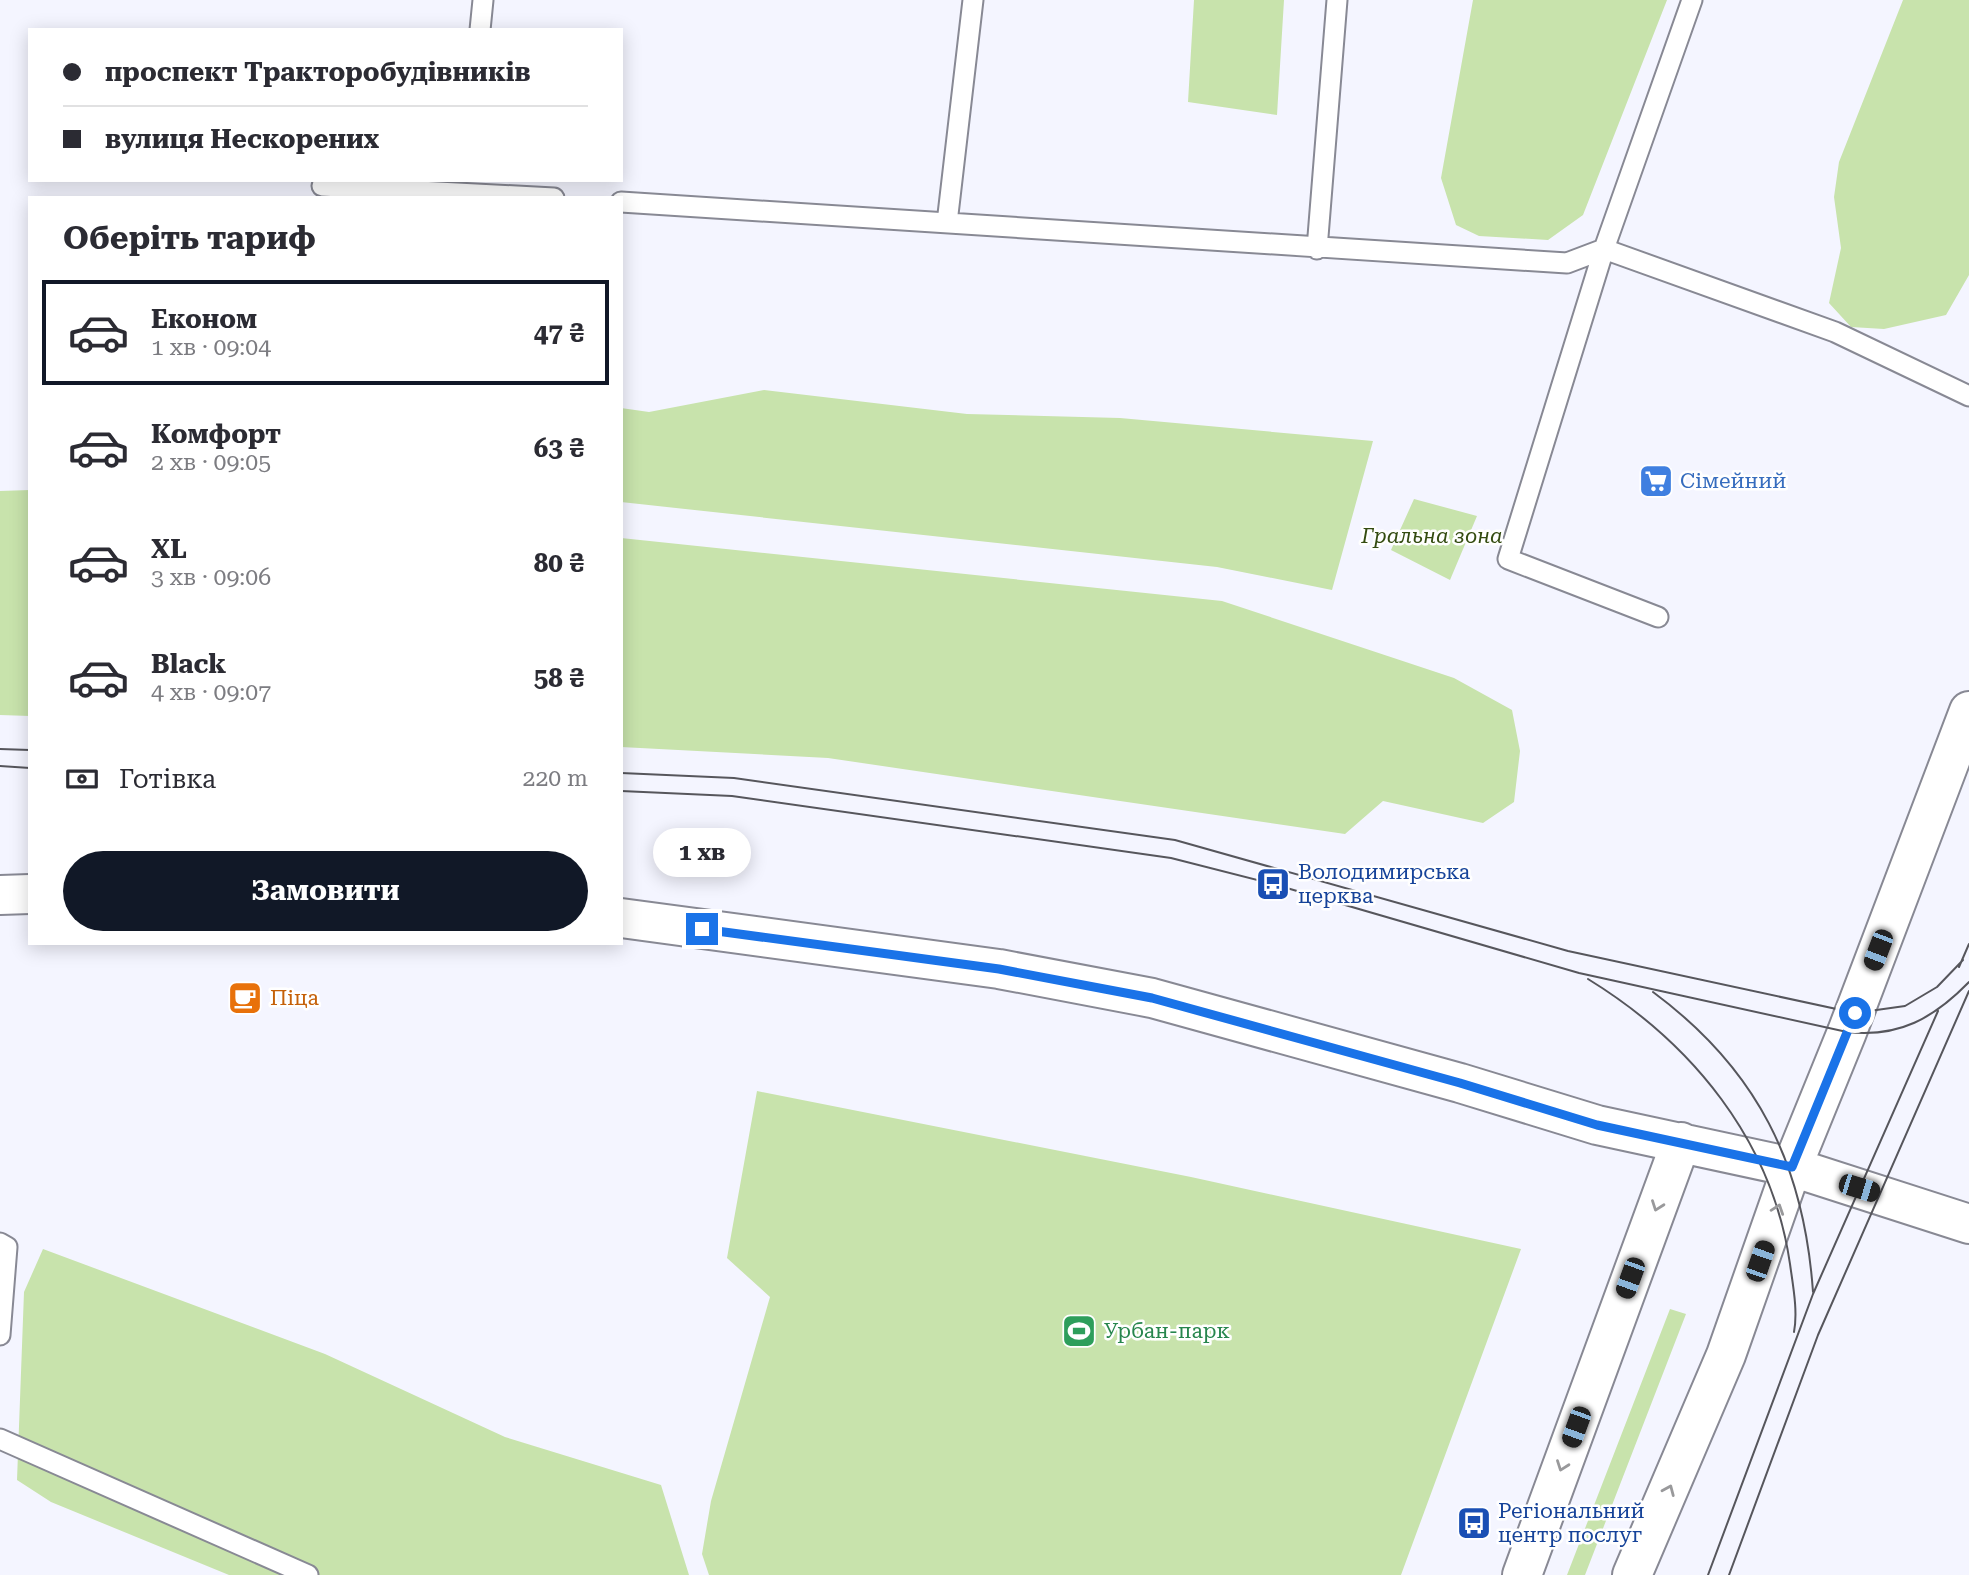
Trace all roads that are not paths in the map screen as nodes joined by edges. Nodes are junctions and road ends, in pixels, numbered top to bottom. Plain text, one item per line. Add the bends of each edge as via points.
1 (483, 0) edge
2 (973, 0) edge
3 (1337, 0) edge
4 (1692, 0) edge
5 (480, 28) edge
6 (322, 186) dead end
7 (465, 186) edge
8 (539, 196) edge
9 (623, 202) edge
10 (947, 223) junction
11 (1317, 249) junction
12 (1604, 249) junction
13 (1969, 396) edge
14 (1658, 617) dead end
15 (1969, 711) edge
16 (28, 894) edge
17 (0, 895) edge
18 (623, 918) edge
19 (1681, 1142) junction
20 (1792, 1167) junction
21 (1969, 1224) edge
22 (0, 1243) edge
23 (0, 1335) edge
24 (0, 1439) edge
25 (308, 1575) edge
26 (1522, 1575) edge
27 (1632, 1575) edge

1 - 5 lane
2 - 10 lane
3 - 11 lane
4 - 12 lane
6 - 7 lane
7 - 8 lane
9 - 10 lane
10 - 11 lane
11 - 12 lane via 1567,263
12 - 13 lane via 1835,332
12 - 14 lane via 1508,559
15 - 20 main road
16 - 17 main road
18 - 19 main road via 999,969 1152,998 1597,1125
19 - 20 main road
19 -> 26 main road
20 - 21 main road
27 -> 20 main road via 1726,1355
22 - 23 lane via 7,1247
24 - 25 lane

